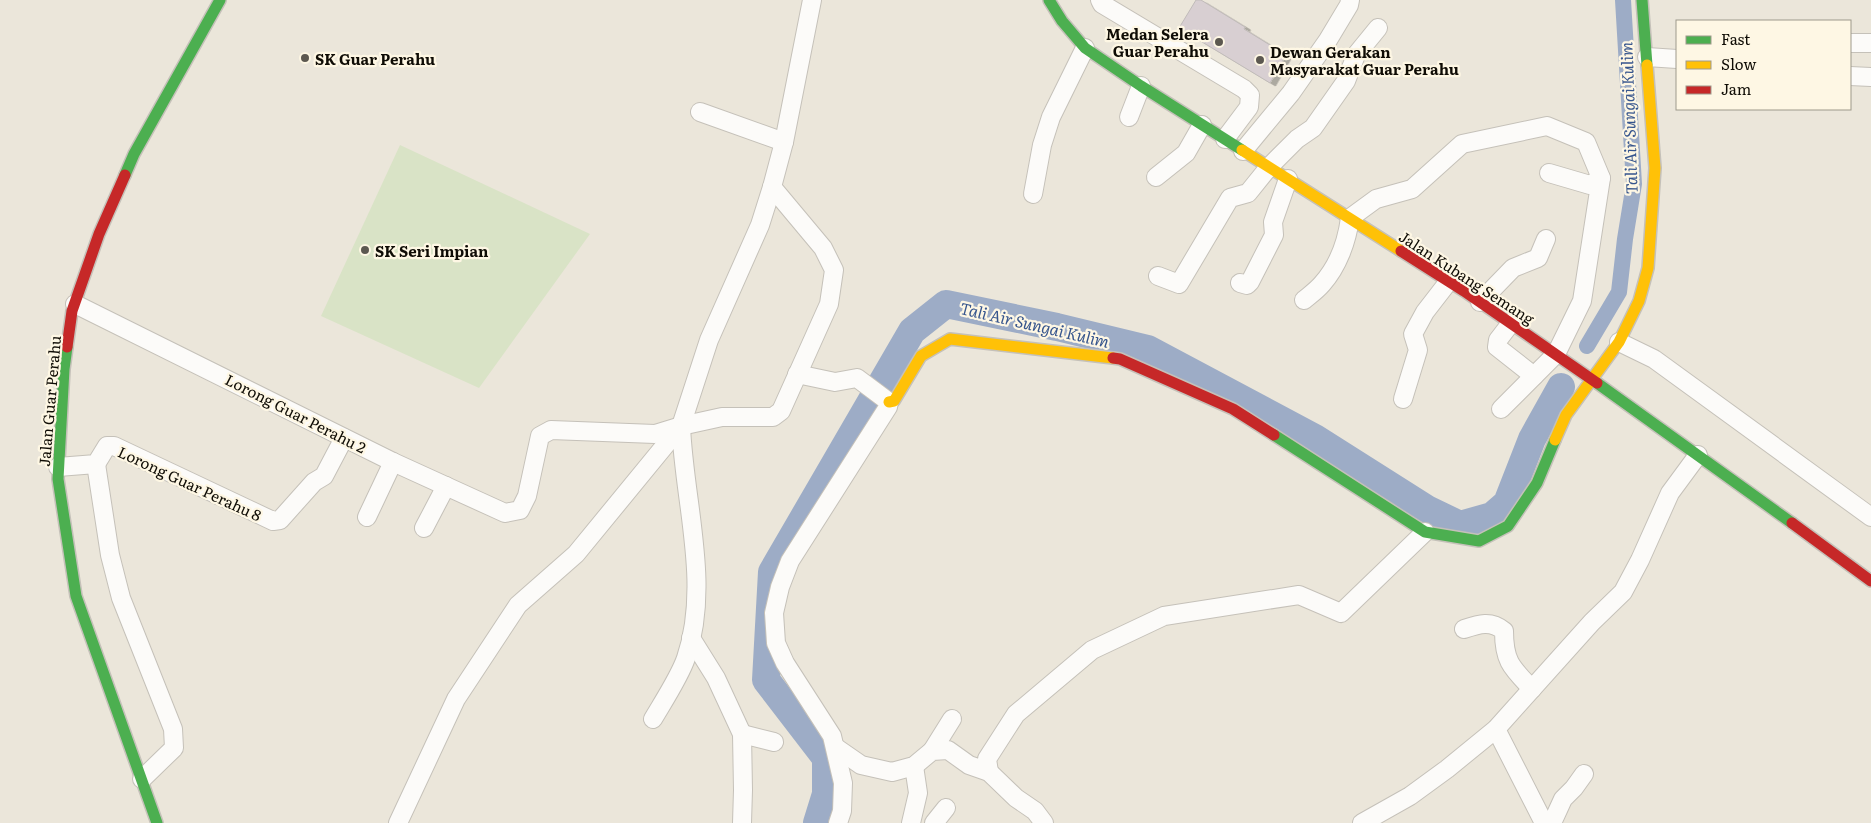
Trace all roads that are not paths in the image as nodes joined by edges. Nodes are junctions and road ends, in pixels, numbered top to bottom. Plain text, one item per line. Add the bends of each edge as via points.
1 (220, 0) edge
2 (812, 0) edge
3 (1049, 0) edge
4 (1100, 0) edge
5 (1350, 0) edge
6 (1642, 0) edge
7 (1378, 28) dead end
8 (1851, 43) edge
9 (1871, 43) edge
10 (1085, 48) junction
11 (1646, 57) junction
12 (1676, 59) edge
13 (1851, 76) edge
14 (1871, 77) edge
15 (1141, 86) junction
16 (700, 112) dead end
17 (1129, 117) dead end
18 (1202, 125) junction
19 (1224, 140) junction
20 (784, 142) junction
21 (1243, 151) junction
22 (1269, 167) junction
23 (1549, 173) dead end
24 (1156, 177) dead end
25 (1602, 178) junction
26 (1288, 179) junction
27 (772, 187) junction
28 (1033, 194) dead end
29 (1350, 218) junction
30 (1546, 239) dead end
31 (1158, 276) dead end
32 (1449, 281) junction
33 (1240, 283) dead end
34 (1304, 300) dead end
35 (1480, 302) junction
36 (75, 304) junction
37 (1511, 323) junction
38 (1619, 342) junction
39 (1556, 354) junction
40 (796, 374) junction
41 (1534, 376) junction
42 (1591, 378) junction
43 (1403, 399) dead end
44 (886, 400) junction
45 (1501, 409) dead end
46 (681, 426) junction
47 (344, 438) junction
48 (1698, 455) junction
49 (394, 462) junction
50 (96, 464) junction
51 (58, 467) junction
52 (446, 486) junction
53 (1871, 517) edge
54 (367, 518) dead end
55 (424, 528) dead end
56 (1425, 532) junction
57 (1871, 580) edge
58 (1464, 629) dead end
59 (691, 638) junction
60 (1532, 689) junction
61 (952, 719) dead end
62 (653, 720) dead end
63 (1496, 729) junction
64 (742, 734) junction
65 (774, 742) dead end
66 (835, 747) junction
67 (932, 752) junction
68 (914, 766) junction
69 (989, 772) junction
70 (1584, 774) dead end
71 (142, 779) junction
72 (946, 808) dead end
73 (157, 823) edge
74 (398, 823) edge
75 (742, 823) edge
76 (838, 823) edge
77 (911, 823) edge
78 (934, 823) edge
79 (1044, 823) edge
80 (1362, 823) edge
81 (1544, 823) edge
82 (1552, 823) edge

1 - 36 street, Jalan Guar Perahu via 134,154 99,234
2 - 20 street
3 - 10 street, Jalan Kubang Semang
4 - 19 street via 1250,95 1249,107
5 - 21 street via 1328,40 1291,93
6 - 11 street
7 - 22 street via 1356,55 1346,81 1313,128
8 - 9 street
10 - 15 street, Jalan Kubang Semang
10 - 28 street via 1051,117
11 - 12 street
11 - 38 street via 1655,168 1648,268 1639,301
13 - 14 street
15 - 17 street
15 - 18 street, Jalan Kubang Semang
16 - 20 street
18 - 19 street, Jalan Kubang Semang
18 - 24 street via 1186,153
19 - 21 street, Jalan Kubang Semang
20 - 27 street
21 - 22 street, Jalan Kubang Semang
22 - 26 street, Jalan Kubang Semang
22 - 31 street via 1248,193 1230,198 1179,284
23 - 25 street via 1590,185
25 - 29 street via 1586,142 1547,126 1462,144 1412,189 1376,199
25 - 39 street via 1582,301
26 - 29 street, Jalan Kubang Semang
26 - 33 street via 1273,222 1274,234 1269,248 1250,282 1247,285
27 - 40 street via 823,248 834,270 829,304
27 - 46 street via 760,224 709,340
29 - 32 street, Jalan Kubang Semang
29 - 34 street via 1348,234 1335,264 1322,284
30 - 35 street via 1538,258 1513,268
32 - 35 street, Jalan Kubang Semang
32 - 43 street via 1413,334 1418,350
35 - 37 street, Jalan Kubang Semang
36 - 47 street, Lorong Guar Perahu 2
36 - 51 street, Jalan Guar Perahu via 64,369
37 - 39 street, Jalan Kubang Semang
37 - 41 street via 1498,340 1497,347
38 - 42 street
38 - 53 street via 1654,359
39 - 41 street
39 - 42 street, Jalan Kubang Semang
40 - 44 street via 835,382 857,378
40 - 46 street via 781,411 773,417 722,417
41 - 45 street
42 - 48 street, Jalan Kubang Semang
42 - 56 street via 1566,415 1537,483 1508,526 1479,540
44 - 56 street via 894,401 921,356 950,339 1120,359 1233,409
44 - 66 street via 888,407 790,561 774,613 776,643 785,663 832,736
46 - 52 street, Lorong Guar Perahu 2 via 655,434 551,430 540,436 527,496 520,510 505,513
46 - 59 street via 697,598
46 - 74 street via 576,554 518,606 456,699
47 - 49 street, Lorong Guar Perahu 2
47 - 50 street, Lorong Guar Perahu 8 via 324,476 314,482 280,520 273,521 114,446 107,446
48 - 57 street, Jalan Kubang Semang
48 - 60 street via 1670,493 1623,592
49 - 52 street, Lorong Guar Perahu 2
49 - 54 street
50 - 51 street, Lorong Guar Perahu 8
50 - 71 street via 120,598 173,729 174,748
51 - 71 street, Jalan Guar Perahu via 76,596
52 - 55 street
56 - 69 street via 1341,612 1299,595 1250,602 1164,616 1092,650 1016,714 987,759
58 - 60 street via 1480,624 1496,625 1504,632 1504,651 1514,671
59 - 62 street via 686,660
59 - 64 street via 716,678
60 - 63 street
61 - 67 street
63 - 80 street via 1410,796
63 - 81 street
64 - 65 street
64 - 75 street
66 - 68 street via 861,766 892,772
66 - 76 street via 843,783
67 - 68 street
67 - 69 street via 948,750 969,765
68 - 77 street via 918,792
69 - 79 street via 1035,811
70 - 82 street via 1564,799
71 - 73 street, Jalan Guar Perahu
72 - 78 street

